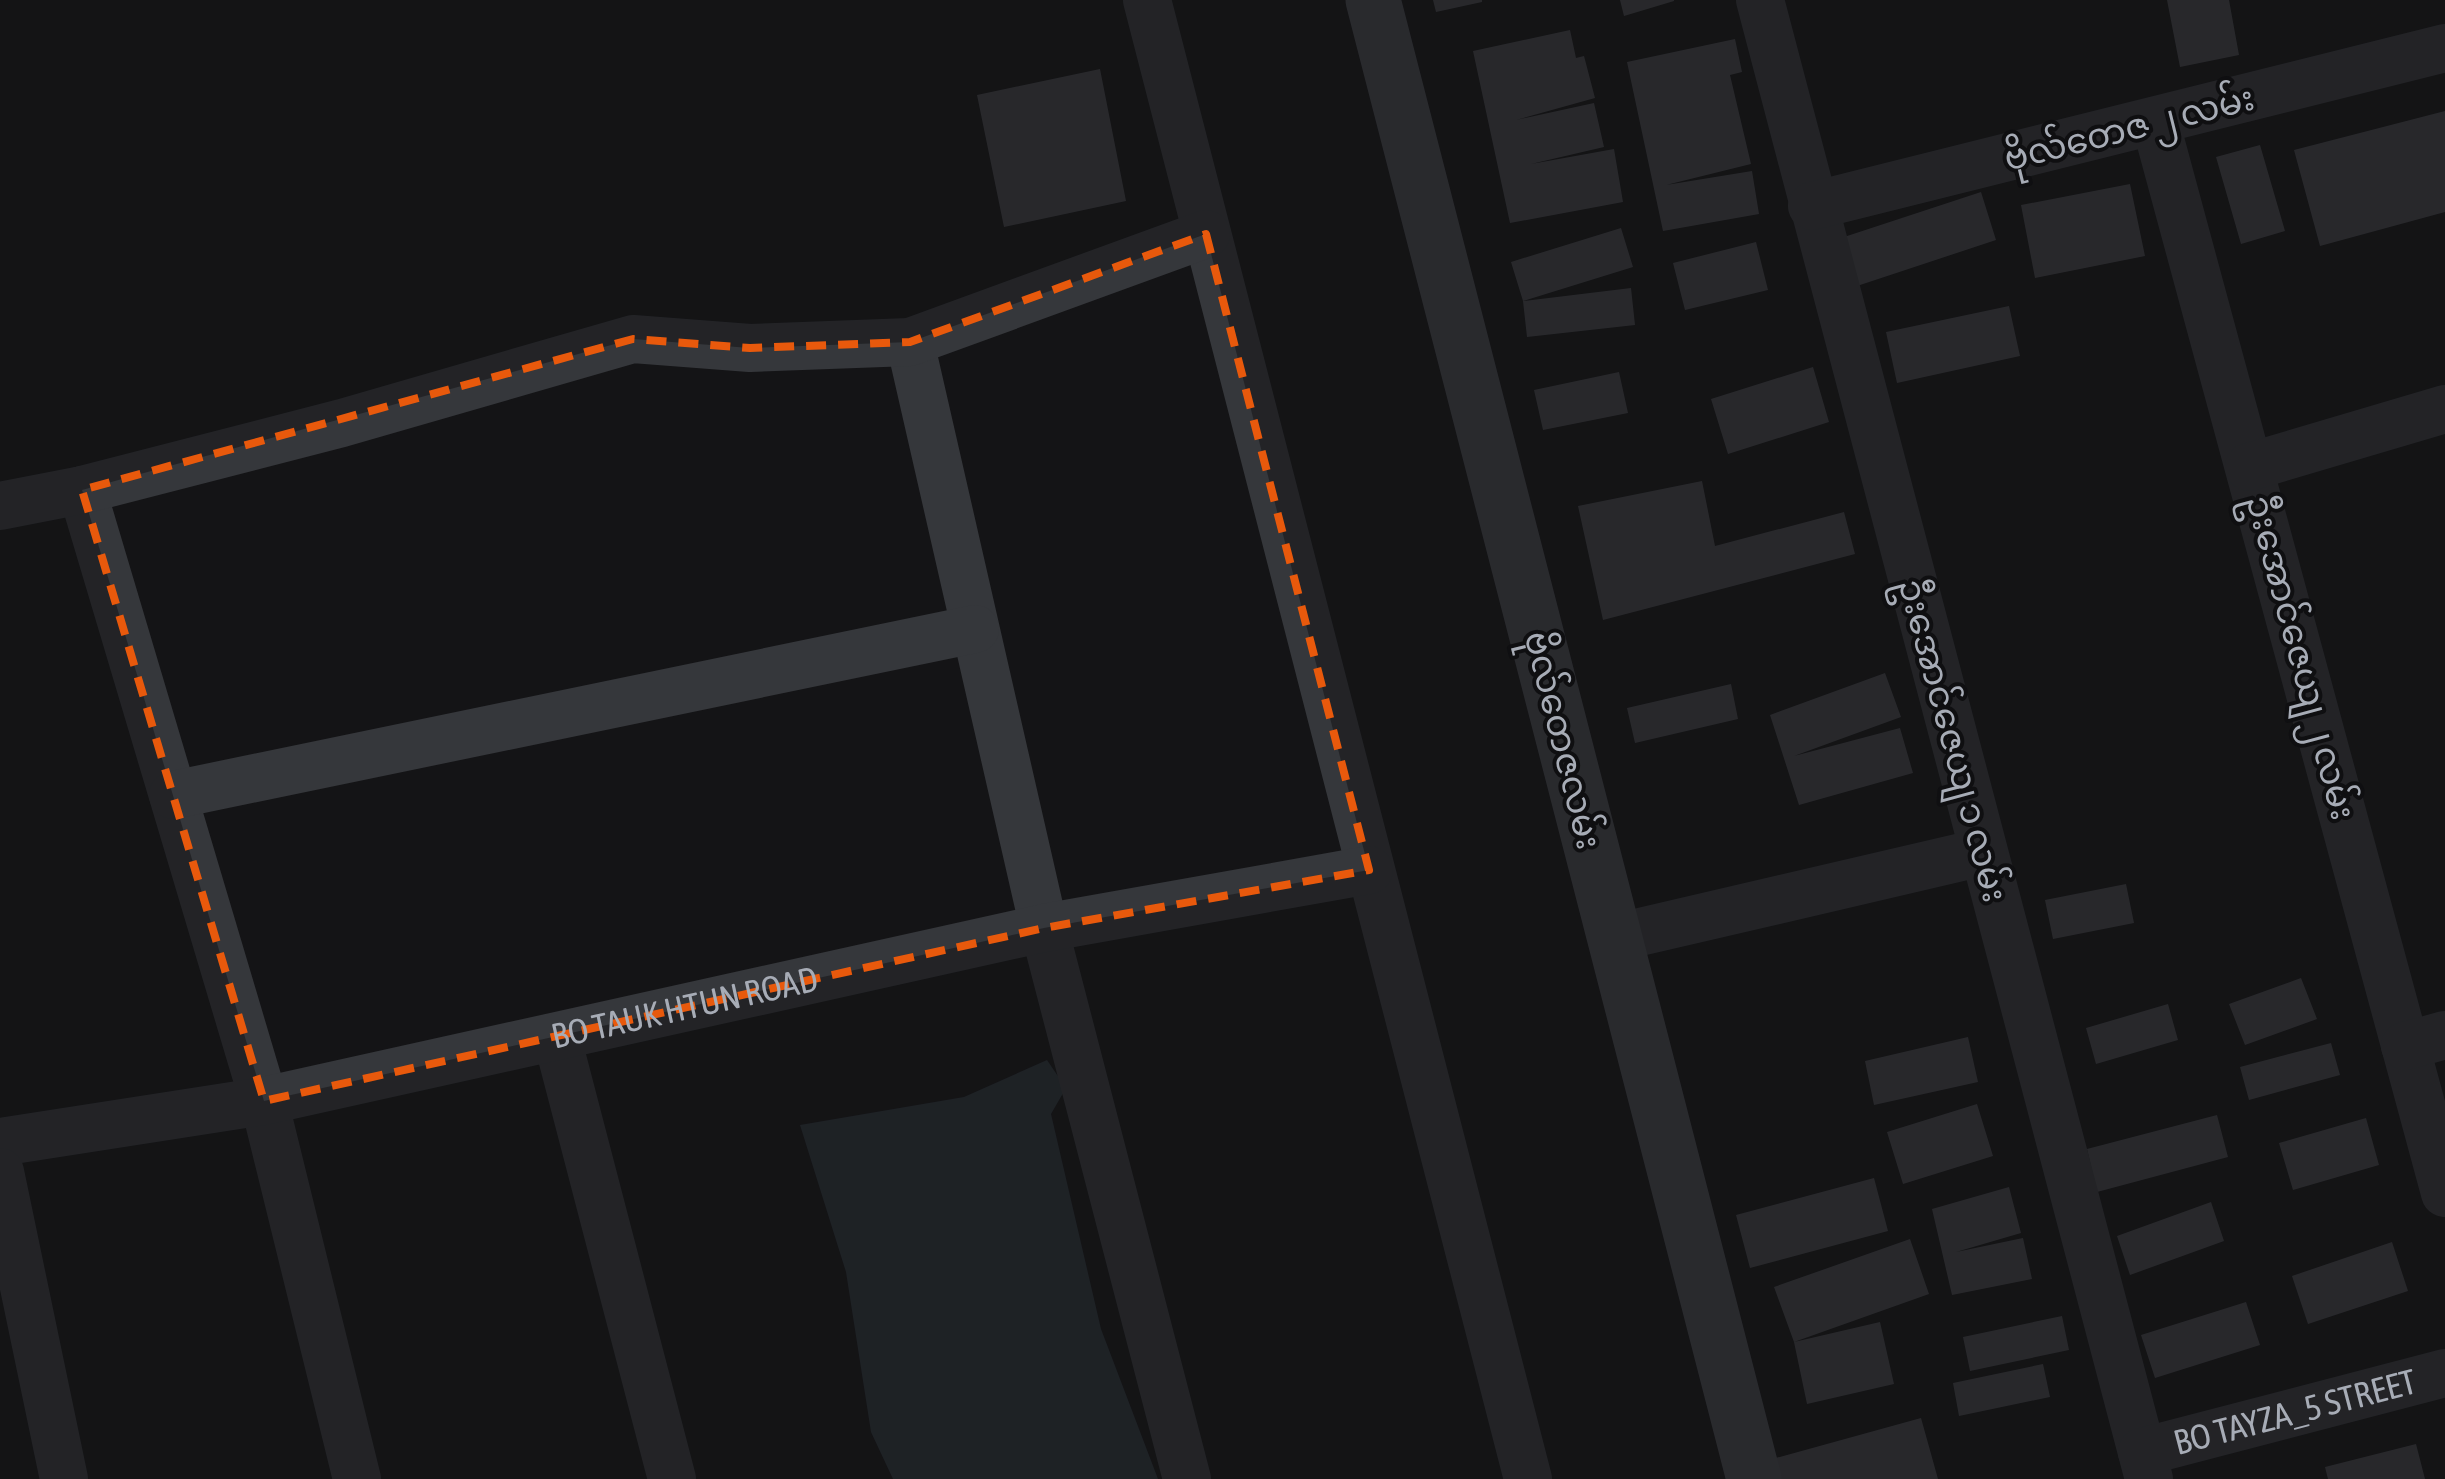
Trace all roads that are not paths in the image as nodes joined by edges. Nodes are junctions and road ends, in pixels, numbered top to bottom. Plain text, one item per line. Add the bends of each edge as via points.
1 (1147, 0) edge
2 (1374, 0) edge
3 (1760, 0) edge
4 (2445, 48) edge
5 (2155, 121) junction
6 (1812, 206) junction
7 (1206, 234) junction
8 (910, 342) junction
9 (2445, 409) edge
10 (2249, 467) junction
11 (82, 490) junction
12 (0, 506) edge
13 (976, 629) junction
14 (172, 795) junction
15 (1982, 852) junction
16 (1368, 870) junction
17 (1044, 928) junction
18 (1614, 938) junction
19 (558, 1038) junction
20 (2425, 1040) edge
21 (264, 1101) junction
22 (0, 1142) edge
23 (0, 1172) edge
24 (2445, 1193) edge
25 (2445, 1373) edge
26 (2146, 1466) edge
27 (64, 1479) edge
28 (357, 1479) edge
29 (672, 1479) edge
30 (1188, 1479) edge
31 (1528, 1479) edge
32 (1754, 1479) edge

1 - 7 street
2 - 18 street, ဗိုလ်တေဇလမ်း
3 - 6 street, ဦးအောင်ဇေယျ ၁ လမ်း
4 - 5 street, ဗိုလ်တေဇ ၂ လမ်း
5 - 6 street, ဗိုလ်တေဇ ၂ လမ်း
5 - 10 street, ဦးအောင်ဇေယျ ၂ လမ်း
6 - 15 street, ဦးအောင်ဇေယျ ၁ လမ်း
7 - 8 street
7 - 16 street
8 - 11 street via 750,348 633,339
8 - 13 street
9 - 10 street
10 - 20 street, ဦးအောင်ဇေယျ ၂ လမ်း
11 - 12 street
11 - 14 street
13 - 14 street
13 - 17 street
14 - 21 street
15 - 18 street
15 - 26 street, ဦးအောင်ဇေယျ ၁ လမ်း
16 - 17 street, BO TAUK HTUN ROAD
16 - 31 street
17 - 19 street, BO TAUK HTUN ROAD
17 - 30 street
18 - 32 street, ဗိုလ်တေဇလမ်း
19 - 21 street, BO TAUK HTUN ROAD
19 - 29 street
20 - 24 street, ဦးအောင်ဇေယျ ၂ လမ်း
21 - 22 street, BO TAUK HTUN ROAD
21 - 28 street
23 - 27 street
25 - 26 street, BO TAYZA_5 STREET

